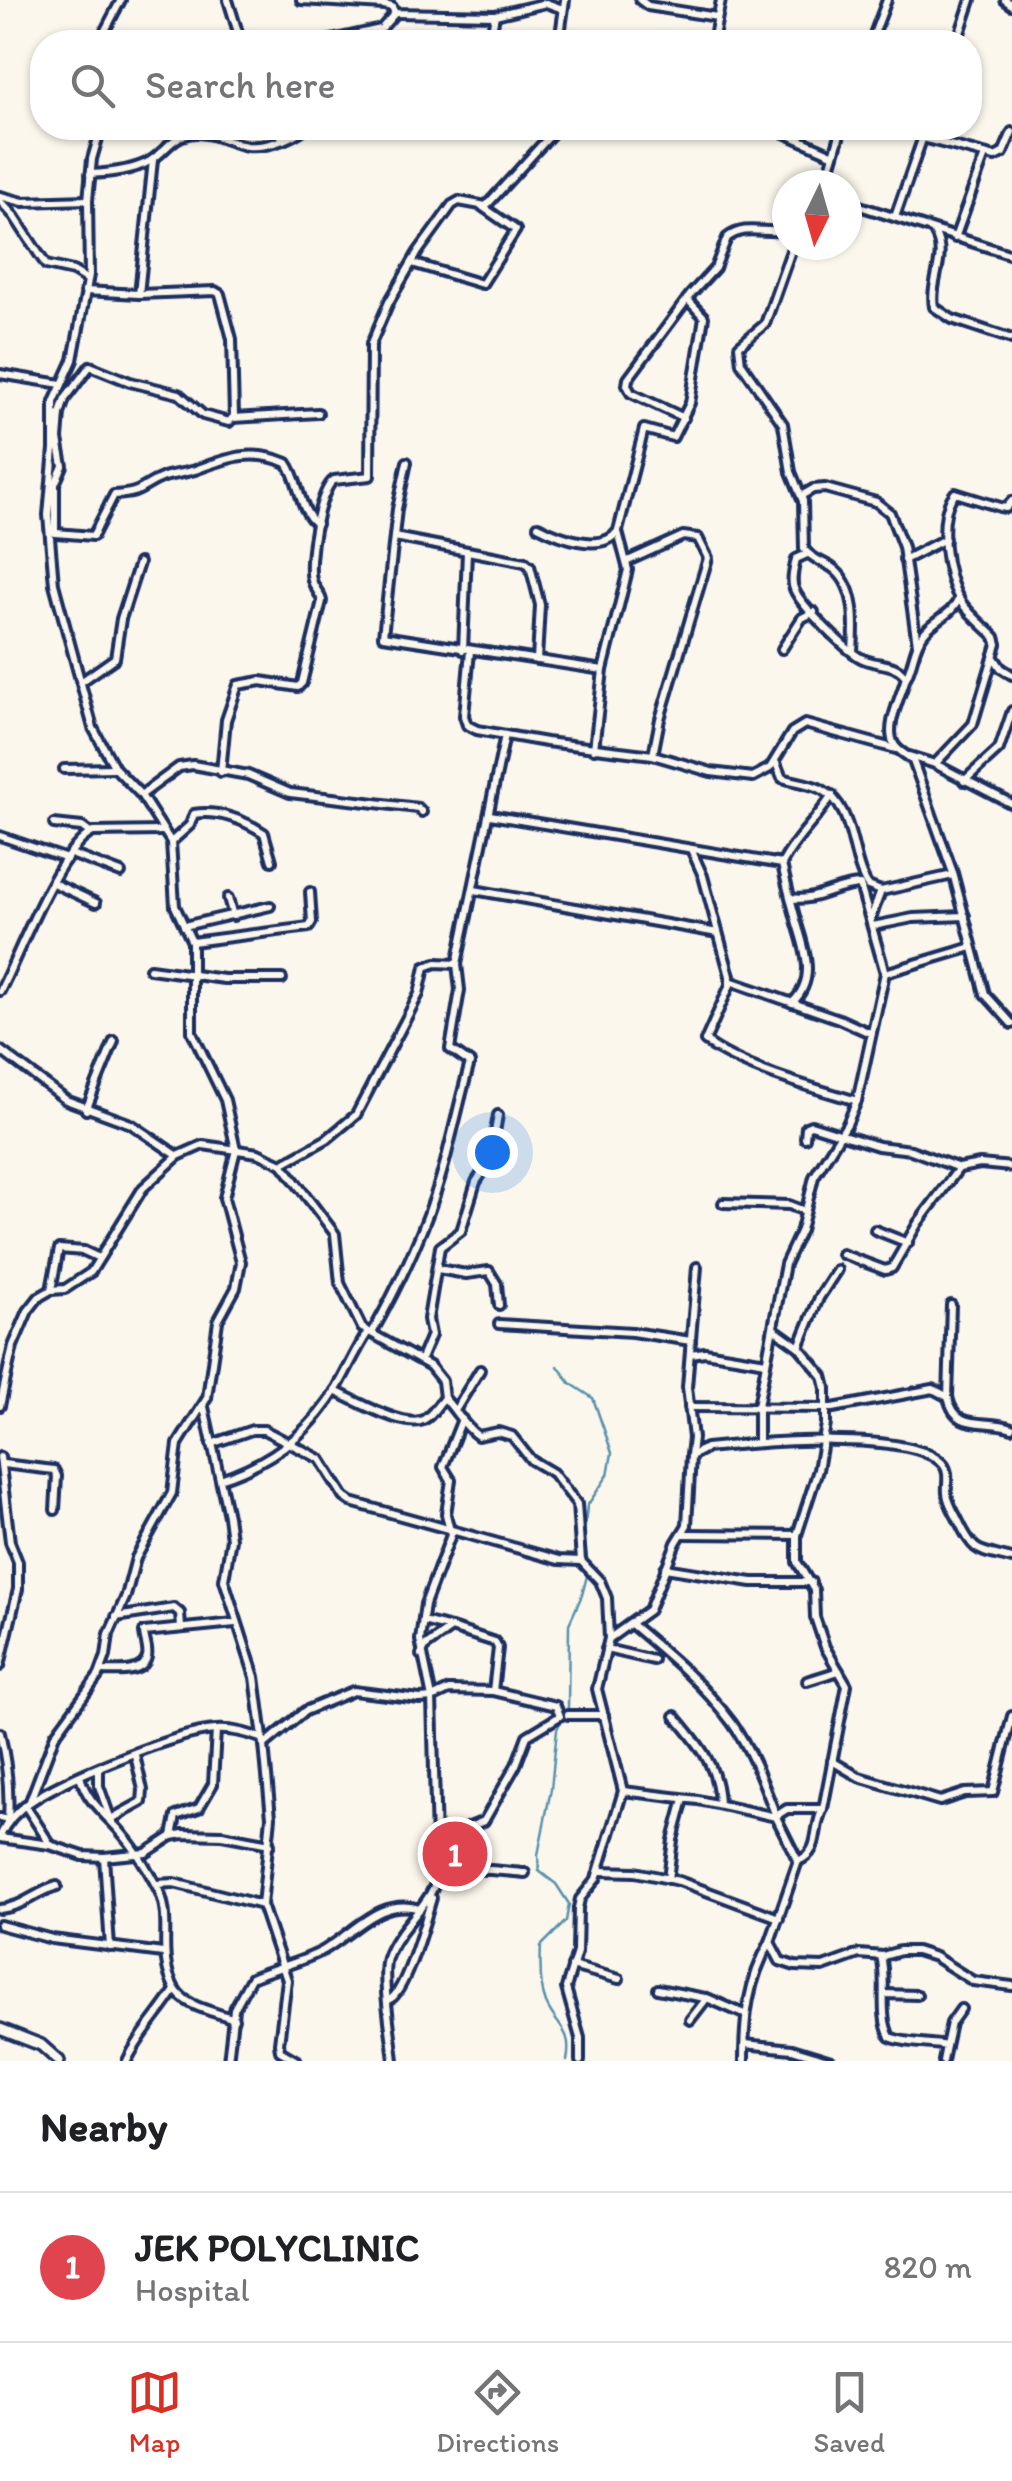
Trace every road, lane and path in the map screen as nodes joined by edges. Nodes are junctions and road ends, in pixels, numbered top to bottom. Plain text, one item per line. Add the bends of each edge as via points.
1 (121, 0) edge
2 (228, 0) edge
3 (301, 0) edge
4 (517, 0) edge
5 (565, 0) edge
6 (640, 0) edge
7 (721, 0) edge
8 (887, 0) edge
9 (971, 0) edge
10 (1005, 0) edge
11 (1012, 6) edge
12 (563, 9) junction
13 (517, 12) junction
14 (394, 13) junction
15 (495, 15) junction
16 (717, 17) junction
17 (105, 30) edge
18 (237, 30) edge
19 (378, 30) edge
20 (492, 30) edge
21 (560, 30) edge
22 (715, 30) edge
23 (876, 30) edge
24 (961, 30) edge
25 (1012, 132) edge
26 (98, 140) edge
27 (172, 140) edge
28 (226, 140) edge
29 (282, 140) edge
30 (546, 140) edge
31 (800, 140) edge
32 (837, 140) edge
33 (922, 140) edge
34 (930, 140) edge
35 (832, 154) junction
36 (985, 155) junction
37 (153, 160) junction
38 (829, 170) edge
39 (90, 174) junction
40 (0, 198) edge
41 (88, 200) junction
42 (481, 206) junction
43 (862, 207) edge
44 (895, 217) junction
45 (772, 231) edge
46 (934, 232) junction
47 (953, 237) junction
48 (942, 247) junction
49 (1012, 255) edge
50 (788, 260) edge
51 (412, 263) junction
52 (88, 280) junction
53 (85, 291) junction
54 (139, 294) junction
55 (687, 300) junction
56 (1012, 338) edge
57 (0, 374) edge
58 (61, 384) junction
59 (318, 413) dead end
60 (233, 418) junction
61 (684, 418) junction
62 (407, 462) dead end
63 (801, 496) junction
64 (1012, 501) edge
65 (318, 524) junction
66 (538, 526) dead end
67 (618, 531) junction
68 (53, 535) junction
69 (394, 537) junction
70 (945, 539) junction
71 (466, 552) junction
72 (807, 554) junction
73 (904, 560) junction
74 (628, 561) junction
75 (139, 563) dead end
76 (959, 597) junction
77 (814, 612) junction
78 (917, 644) junction
79 (782, 649) dead end
80 (467, 650) junction
81 (853, 651) junction
82 (994, 658) junction
83 (537, 660) junction
84 (1001, 668) junction
85 (603, 670) junction
86 (990, 673) junction
87 (1012, 675) edge
88 (906, 677) junction
89 (81, 682) junction
90 (1012, 710) edge
91 (505, 736) junction
92 (594, 749) junction
93 (898, 750) junction
94 (653, 755) junction
95 (908, 755) junction
96 (776, 762) junction
97 (934, 764) junction
98 (115, 768) junction
99 (64, 769) dead end
100 (221, 772) junction
101 (753, 777) junction
102 (782, 778) junction
103 (964, 781) junction
104 (141, 795) junction
105 (832, 795) junction
106 (1010, 802) edge
107 (422, 812) dead end
108 (490, 816) junction
109 (54, 824) dead end
110 (163, 831) junction
111 (90, 833) junction
112 (0, 836) edge
113 (171, 842) junction
114 (691, 849) junction
115 (69, 856) junction
116 (272, 861) dead end
117 (782, 864) junction
118 (121, 874) dead end
119 (953, 874) junction
120 (52, 883) junction
121 (474, 890) junction
122 (881, 891) junction
123 (310, 892) dead end
124 (790, 897) junction
125 (228, 898) dead end
126 (96, 902) dead end
127 (270, 906) dead end
128 (232, 916) junction
129 (965, 916) junction
130 (872, 922) junction
131 (184, 926) junction
132 (719, 933) junction
133 (192, 942) junction
134 (972, 947) junction
135 (457, 964) junction
136 (150, 969) dead end
137 (885, 973) junction
138 (192, 976) junction
139 (282, 979) dead end
140 (730, 981) junction
141 (0, 991) edge
142 (792, 1003) junction
143 (1012, 1024) edge
144 (870, 1033) junction
145 (114, 1041) dead end
146 (0, 1050) edge
147 (857, 1101) junction
148 (86, 1110) junction
149 (498, 1115) dead end
150 (841, 1133) junction
151 (804, 1138) dead end
152 (236, 1150) junction
153 (178, 1156) junction
154 (282, 1164) junction
155 (958, 1168) junction
156 (1012, 1168) edge
157 (723, 1203) dead end
158 (803, 1212) junction
159 (875, 1230) dead end
160 (908, 1242) junction
161 (842, 1254) dead end
162 (99, 1258) junction
163 (697, 1268) dead end
164 (438, 1269) junction
165 (837, 1270) dead end
166 (51, 1290) junction
167 (500, 1305) dead end
168 (951, 1305) dead end
169 (499, 1324) dead end
170 (774, 1329) junction
171 (370, 1332) junction
172 (691, 1341) junction
173 (799, 1347) junction
174 (690, 1354) junction
175 (421, 1359) junction
176 (766, 1362) junction
177 (0, 1363) edge
178 (9, 1367) junction
179 (480, 1370) dead end
180 (950, 1383) junction
181 (933, 1389) junction
182 (335, 1391) junction
183 (948, 1397) junction
184 (444, 1398) junction
185 (0, 1406) edge
186 (758, 1406) junction
187 (204, 1407) junction
188 (689, 1407) junction
189 (825, 1408) junction
190 (456, 1409) junction
191 (462, 1418) junction
192 (1012, 1428) edge
193 (823, 1440) junction
194 (758, 1442) junction
195 (212, 1444) junction
196 (290, 1444) junction
197 (691, 1456) junction
198 (1, 1460) edge
199 (220, 1479) junction
200 (2, 1486) edge
201 (54, 1510) dead end
202 (448, 1528) junction
203 (682, 1534) junction
204 (797, 1535) junction
205 (1012, 1559) edge
206 (581, 1560) junction
207 (665, 1568) junction
208 (811, 1582) junction
209 (116, 1618) junction
210 (423, 1621) junction
211 (235, 1622) junction
212 (631, 1624) junction
213 (181, 1628) junction
214 (451, 1628) junction
215 (609, 1638) junction
216 (606, 1649) junction
217 (421, 1655) junction
218 (653, 1660) dead end
219 (0, 1666) edge
220 (101, 1671) junction
221 (838, 1671) junction
222 (806, 1681) dead end
223 (493, 1692) junction
224 (432, 1698) junction
225 (568, 1714) dead end
226 (604, 1715) junction
227 (675, 1716) dead end
228 (1012, 1716) edge
229 (216, 1730) junction
230 (0, 1733) edge
231 (263, 1741) junction
232 (135, 1754) junction
233 (832, 1761) junction
234 (98, 1769) junction
235 (80, 1776) junction
236 (623, 1791) junction
237 (684, 1799) junction
238 (28, 1803) junction
239 (719, 1804) junction
240 (823, 1809) junction
241 (776, 1816) junction
242 (4, 1819) edge
243 (112, 1819) junction
244 (172, 1836) junction
245 (0, 1837) edge
246 (270, 1844) junction
247 (50, 1845) junction
248 (436, 1846) junction
249 (141, 1854) junction
250 (104, 1857) junction
251 (798, 1861) junction
252 (600, 1871) junction
253 (525, 1873) dead end
254 (437, 1878) junction
255 (668, 1878) junction
256 (155, 1884) junction
257 (57, 1886) dead end
258 (432, 1895) junction
259 (262, 1905) junction
260 (0, 1909) edge
261 (420, 1909) junction
262 (778, 1918) junction
263 (0, 1925) edge
264 (770, 1942) junction
265 (110, 1947) junction
266 (163, 1954) junction
267 (881, 1956) junction
268 (283, 1966) junction
269 (572, 1966) junction
270 (619, 1978) dead end
271 (1012, 1986) edge
272 (175, 1990) junction
273 (658, 1990) dead end
274 (884, 1994) junction
275 (916, 1995) dead end
276 (707, 1998) junction
277 (390, 2000) junction
278 (961, 2009) dead end
279 (744, 2014) junction
280 (234, 2019) junction
281 (690, 2020) dead end
282 (0, 2029) edge
283 (744, 2044) junction
284 (946, 2046) junction
285 (59, 2061) edge
286 (128, 2061) edge
287 (228, 2061) edge
288 (297, 2061) edge
289 (394, 2061) edge
290 (580, 2061) edge
291 (744, 2061) edge
292 (832, 2061) edge
293 (943, 2061) edge

1 - 17 street
2 - 18 street
3 - 14 street via 384,5
4 - 13 street
5 - 12 street
6 - 16 street
7 - 16 street
8 - 23 street
9 - 24 street
10 - 11 street
12 - 13 street via 546,3
12 - 21 street
13 - 15 street
14 - 15 street
14 - 19 street
15 - 20 street
16 - 22 street
25 - 36 street via 1003,154
26 - 39 street
27 - 37 street
28 - 29 street via 251,146
30 - 42 street
31 - 35 street
32 - 35 street
33 - 44 street
34 - 36 street
35 - 38 street
36 - 47 street
37 - 39 street
37 - 54 street
39 - 41 street
40 - 41 street
40 - 52 street via 46,265
41 - 52 street
42 - 51 street via 454,202
42 - 51 street via 516,230 482,284
43 - 44 street
44 - 46 street
45 - 55 street via 733,233
46 - 47 street
46 - 48 street
47 - 48 street
47 - 49 street
48 - 56 street via 934,308
50 - 63 street via 766,324 739,346 738,355 780,416
51 - 65 street via 371,344 370,476 328,482
52 - 53 street
53 - 54 street
53 - 58 street via 73,360
54 - 60 street via 220,294 232,339
55 - 61 street via 704,322
55 - 61 street via 627,385 638,398
57 - 58 street
58 - 68 street via 54,402 48,515
59 - 60 street
60 - 68 street via 218,421 179,394 90,366 60,414 63,466 55,484
61 - 67 street via 673,437 644,429
62 - 69 street
63 - 72 street
63 - 73 street via 825,488 885,507
64 - 70 street via 1006,508 954,492 943,518
65 - 68 street via 307,516 287,464 229,456 166,476 140,492 114,495 93,536
65 - 100 street via 312,576 322,601 302,683 238,686 226,720
66 - 67 street via 586,541 603,542
67 - 74 street
68 - 89 street via 54,584
69 - 71 street
69 - 80 street via 382,634
70 - 73 street
70 - 76 street
71 - 80 street
71 - 83 street via 530,566 540,605
72 - 77 street via 796,560 793,587
72 - 81 street via 844,580
73 - 78 street
74 - 85 street
74 - 94 street via 683,536 698,538 708,558
75 - 89 street via 115,658
76 - 78 street
76 - 82 street via 995,637
77 - 79 street via 802,618
77 - 81 street
78 - 88 street
80 - 83 street
80 - 91 street via 467,725
81 - 88 street
82 - 84 street
82 - 86 street
83 - 85 street
84 - 86 street
84 - 87 street
85 - 92 street
86 - 97 street via 973,724
88 - 93 street via 890,734
89 - 98 street via 93,728
90 - 103 street via 999,750
91 - 92 street
91 - 108 street
92 - 94 street
93 - 95 street
93 - 96 street via 805,724 792,732
94 - 101 street
95 - 97 street
95 - 119 street
96 - 101 street
96 - 102 street
97 - 103 street
98 - 99 street
98 - 104 street
100 - 104 street via 184,765
100 - 107 street via 290,793
101 - 102 street
102 - 105 street
103 - 106 street
104 - 110 street
105 - 117 street
105 - 122 street via 864,880
108 - 114 street
108 - 121 street
109 - 111 street
110 - 111 street
110 - 113 street
111 - 115 street
112 - 115 street
113 - 116 street via 194,814 221,815 264,833
113 - 131 street via 175,906
114 - 117 street
114 - 132 street
115 - 118 street
115 - 120 street
117 - 124 street
119 - 122 street
119 - 129 street
120 - 126 street
120 - 141 street
121 - 132 street
121 - 135 street
122 - 130 street
123 - 133 street via 309,926
124 - 130 street via 860,885
124 - 142 street via 808,974
125 - 128 street
127 - 128 street
128 - 131 street
129 - 130 street
129 - 134 street
130 - 137 street
131 - 133 street
132 - 140 street
133 - 138 street
134 - 137 street
134 - 143 street via 985,994
135 - 154 street via 425,968 356,1115
135 - 171 street via 460,990 450,1050 470,1063 421,1232
136 - 138 street
137 - 144 street
138 - 139 street
138 - 152 street via 194,1041 225,1100
140 - 142 street
140 - 147 street via 707,1044
142 - 144 street
144 - 147 street
145 - 148 street
146 - 148 street
147 - 150 street
148 - 153 street via 132,1124
149 - 164 street via 490,1161 476,1182 461,1232 441,1244
150 - 151 street via 808,1125
150 - 155 street
150 - 158 street via 814,1177
152 - 153 street via 203,1144
152 - 154 street
152 - 187 street via 224,1198 240,1268 218,1321
153 - 162 street via 142,1188
154 - 171 street via 336,1234 340,1282
155 - 156 street
155 - 160 street
157 - 158 street via 789,1205
158 - 170 street
159 - 160 street
160 - 161 street via 896,1265 885,1270
162 - 166 street via 65,1289
162 - 166 street via 59,1250
163 - 172 street
164 - 167 street via 489,1271
164 - 175 street via 431,1335
165 - 173 street
166 - 178 street via 28,1311
168 - 180 street
169 - 172 street
170 - 173 street
170 - 176 street
171 - 175 street
171 - 182 street
172 - 174 street
173 - 189 street via 822,1376
174 - 176 street
174 - 188 street
175 - 184 street via 439,1375
176 - 186 street
177 - 178 street
178 - 185 street
179 - 190 street
180 - 181 street
180 - 183 street
181 - 183 street
181 - 189 street
182 - 184 street via 414,1422
182 - 196 street
183 - 192 street via 961,1420
184 - 190 street
186 - 188 street
186 - 189 street
186 - 194 street
187 - 195 street
187 - 209 street via 183,1431 172,1494 136,1558
188 - 197 street
189 - 193 street
190 - 191 street
191 - 202 street via 442,1467 451,1480
191 - 206 street via 478,1436 512,1436 531,1460 553,1473 579,1512
193 - 194 street
193 - 204 street
193 - 205 street via 907,1446 936,1458 948,1472 949,1503 968,1543
194 - 197 street
195 - 196 street via 259,1429
195 - 199 street
196 - 199 street
196 - 202 street via 320,1460 351,1502
197 - 203 street via 689,1517
198 - 200 street
198 - 201 street via 54,1470
199 - 211 street via 230,1540 223,1570
200 - 219 street via 18,1589
202 - 206 street via 559,1560
202 - 210 street via 448,1548
203 - 204 street
203 - 207 street
204 - 208 street via 797,1562
206 - 215 street via 604,1588
207 - 208 street via 752,1582
207 - 212 street via 649,1610
208 - 221 street via 817,1627
209 - 213 street via 174,1608
209 - 220 street
210 - 214 street
210 - 217 street
211 - 213 street
211 - 231 street via 255,1677
212 - 215 street
212 - 241 street via 732,1723
213 - 220 street via 144,1632 148,1652 137,1669
214 - 217 street
214 - 223 street via 497,1644
215 - 216 street
216 - 218 street
216 - 226 street via 597,1680
217 - 224 street
220 - 238 street via 55,1735
221 - 222 street
221 - 233 street via 847,1684
223 - 224 street via 449,1690
223 - 248 street via 556,1706 560,1716 527,1736 484,1821
224 - 231 street via 354,1691 305,1711
224 - 248 street
225 - 226 street
226 - 236 street
227 - 239 street via 714,1769
228 - 233 street via 994,1792 940,1802 860,1777
229 - 231 street via 239,1730
229 - 232 street
229 - 244 street via 214,1784 199,1808 176,1816
230 - 242 street via 10,1776
231 - 246 street
232 - 234 street
232 - 243 street via 142,1802
233 - 240 street
234 - 235 street
234 - 243 street
235 - 238 street
235 - 243 street via 91,1803
236 - 237 street
236 - 252 street
237 - 239 street
237 - 255 street
238 - 242 street
238 - 247 street
239 - 241 street
240 - 241 street
240 - 251 street via 813,1851
241 - 251 street
242 - 245 street
243 - 249 street
244 - 246 street via 203,1833
244 - 249 street
245 - 247 street
246 - 259 street
247 - 250 street
248 - 254 street
249 - 250 street
249 - 256 street
250 - 265 street
251 - 262 street
252 - 255 street
252 - 269 street via 580,1899
253 - 254 street via 466,1870
254 - 258 street
255 - 262 street
256 - 259 street
256 - 266 street via 165,1916
257 - 260 street
258 - 261 street
258 - 277 street via 401,1988
259 - 268 street
261 - 268 street via 385,1908 325,1950
261 - 277 street via 386,1961
262 - 264 street
263 - 265 street
264 - 267 street via 780,1961 795,1966 830,1966 870,1952
264 - 279 street
265 - 266 street
266 - 272 street
267 - 271 street via 920,1952 972,1981
267 - 274 street
268 - 280 street via 251,1978
268 - 288 street via 280,2051
269 - 270 street
269 - 290 street via 566,1988
272 - 280 street via 198,2007
272 - 286 street
273 - 276 street
274 - 275 street
274 - 284 street via 890,2037
276 - 279 street
276 - 281 street
277 - 289 street
278 - 284 street
279 - 283 street
280 - 287 street
282 - 285 main road via 42,2045
283 - 291 street
283 - 292 street
284 - 293 street

